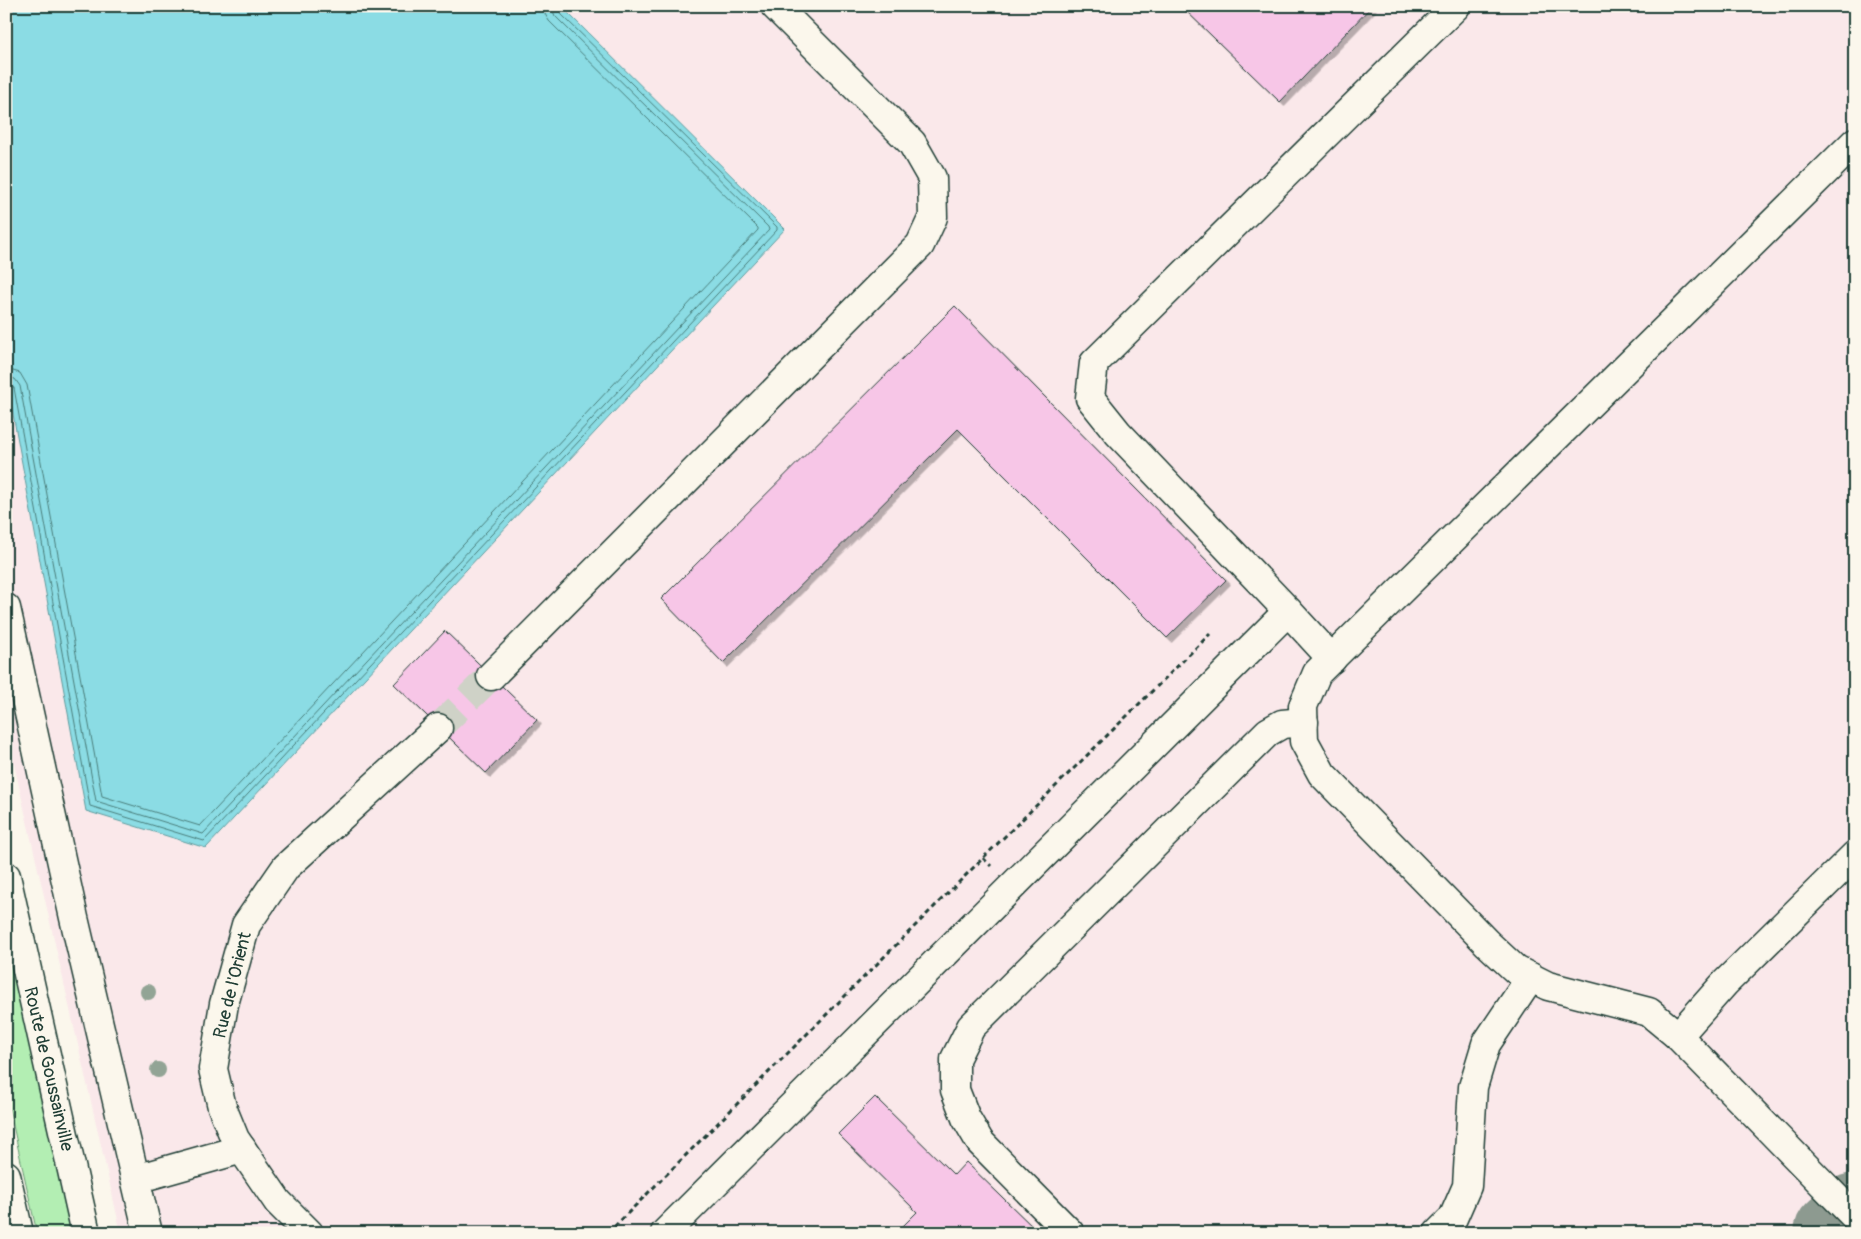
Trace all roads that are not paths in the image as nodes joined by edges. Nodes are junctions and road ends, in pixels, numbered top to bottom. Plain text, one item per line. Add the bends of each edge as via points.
1 (775, 6) edge
2 (1456, 6) edge
3 (1855, 142) edge
4 (6, 608) edge
5 (1282, 617) junction
6 (1332, 659) junction
7 (491, 676) tunnel mouth
8 (1304, 722) junction
9 (438, 728) tunnel mouth
10 (1855, 855) edge
11 (6, 876) edge
12 (1531, 978) junction
13 (1678, 1036) junction
14 (242, 1149) junction
15 (6, 1175) edge
16 (136, 1179) junction
17 (1855, 1217) edge
18 (19, 1233) edge
19 (86, 1233) edge
20 (148, 1233) edge
21 (309, 1233) edge
22 (665, 1233) edge
23 (1070, 1233) edge
24 (1438, 1233) edge

1 - 7 main road via 912,144 932,178 933,217 920,245
2 - 5 main road via 1094,363 1090,398
3 - 6 main road
4 - 16 main road via 74,918
5 - 6 main road
5 - 22 main road
6 - 8 main road via 1317,673 1304,706
8 - 12 main road via 1304,741 1322,774 1488,943 1516,970
8 - 23 main road via 1282,724 1268,732 971,1027 955,1059 955,1090 980,1142
9 - 14 main road, Rue de l'Orient via 286,867 246,924 224,1004 213,1069 222,1107
10 - 13 main road via 1725,983
11 - 19 main road, Route de Goussainville
12 - 13 main road via 1548,986 1649,1012
12 - 24 main road via 1486,1044 1473,1087 1467,1186 1453,1218
13 - 17 main road
14 - 16 main road
14 - 21 main road, Rue de l'Orient via 278,1202
15 - 18 main road
16 - 20 main road

